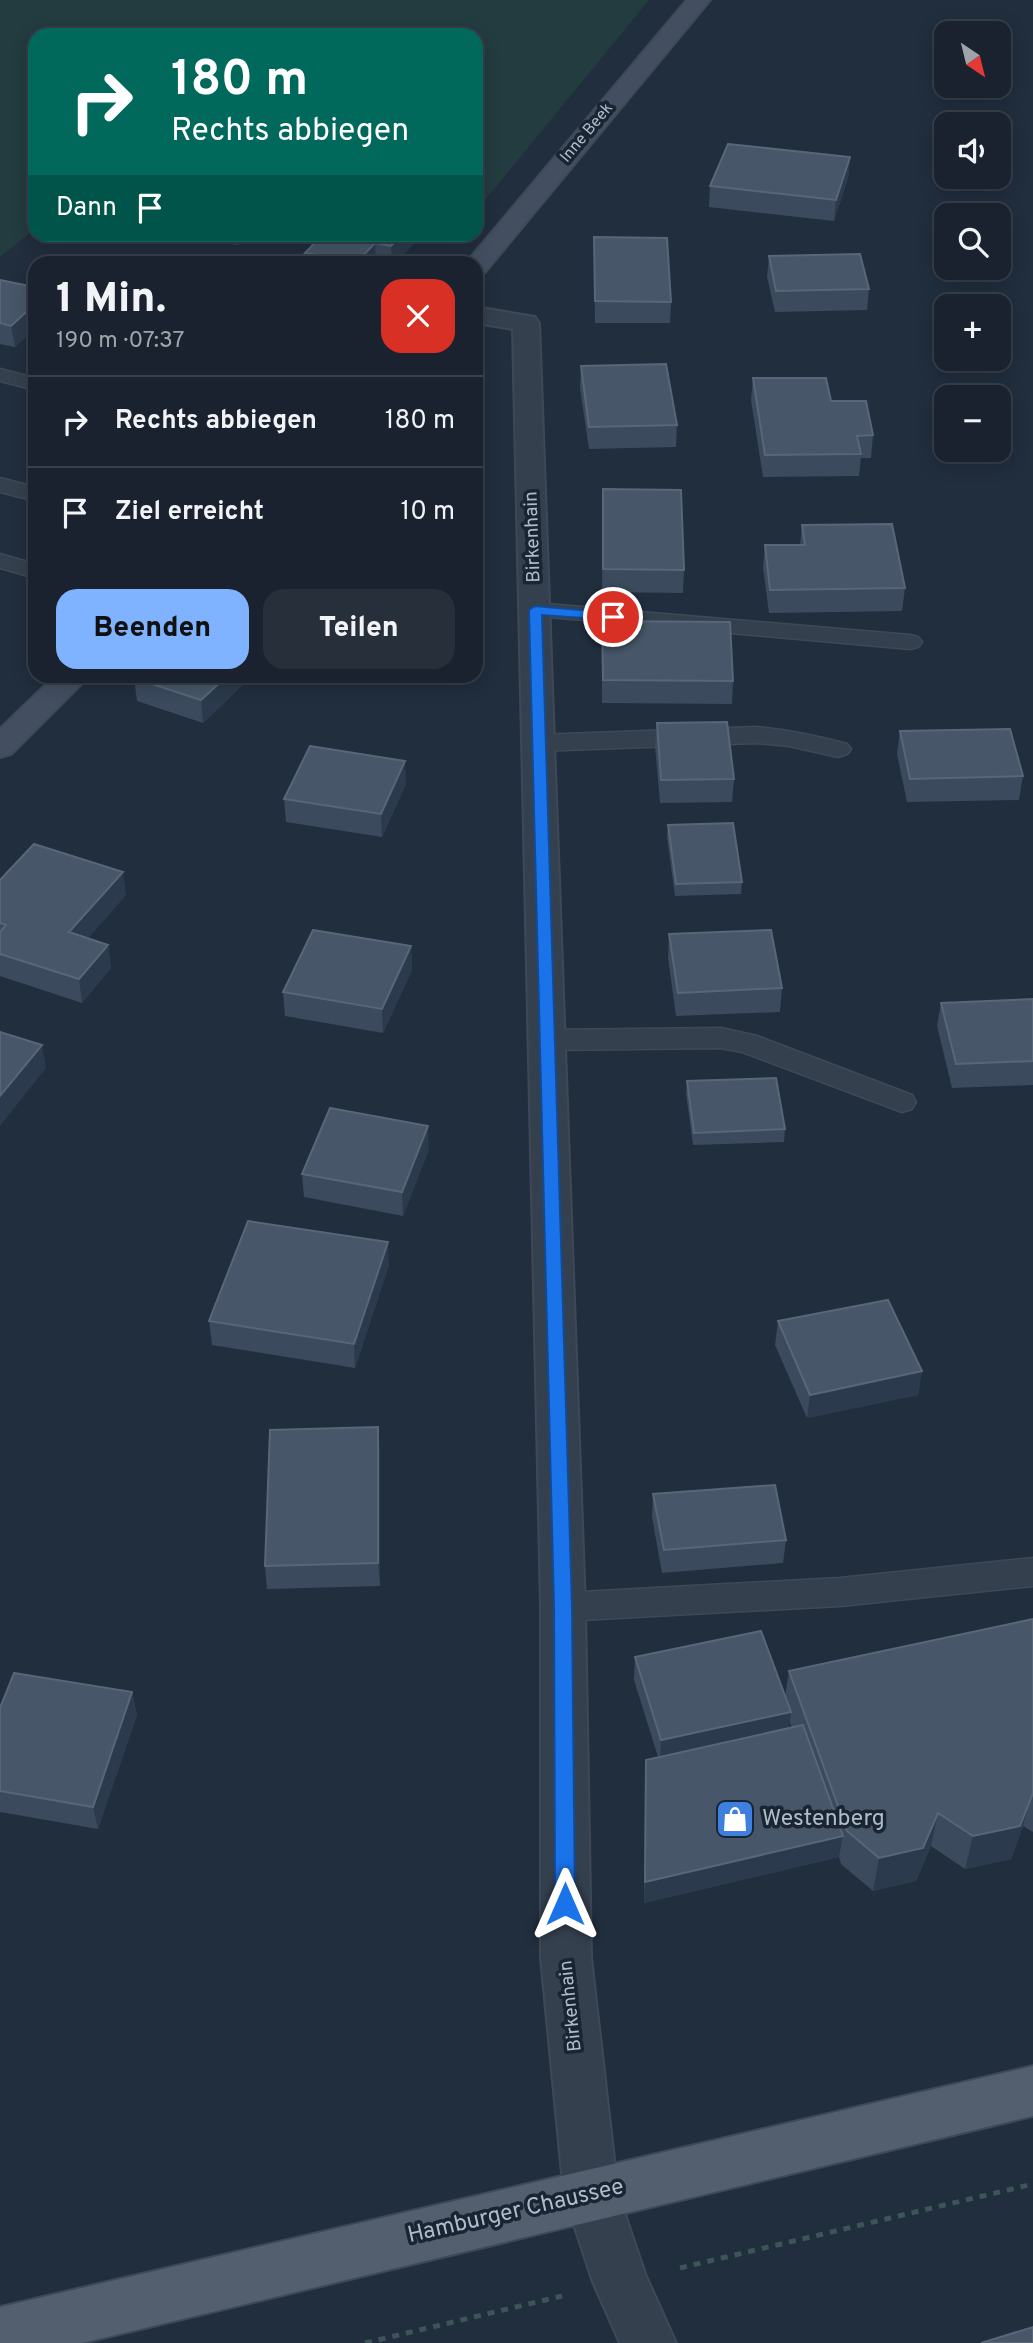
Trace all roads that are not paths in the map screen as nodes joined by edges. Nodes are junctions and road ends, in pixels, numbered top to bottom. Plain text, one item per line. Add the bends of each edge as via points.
1 (699, 0) edge
2 (483, 259) edge
3 (483, 316) edge
4 (0, 375) edge
5 (28, 382) edge
6 (0, 485) edge
7 (28, 492) edge
8 (0, 561) edge
9 (28, 569) edge
10 (535, 610) junction
11 (910, 642) dead end
12 (66, 683) edge
13 (537, 743) junction
14 (0, 747) edge
15 (838, 749) dead end
16 (547, 1040) junction
17 (902, 1102) dead end
18 (1033, 1572) edge
19 (563, 1607) junction
20 (1033, 2091) edge
21 (591, 2194) junction
22 (0, 2335) edge
23 (648, 2343) edge

1 - 2 street, Inne Beek
3 - 10 street, Birkenhain via 526,323
4 - 5 lane
6 - 7 lane
8 - 9 lane
10 - 11 lane
10 - 13 street, Birkenhain
12 - 14 street
13 - 15 lane via 756,735
13 - 16 street, Birkenhain
16 - 17 lane via 721,1038 757,1047
16 - 19 street, Birkenhain
18 - 19 lane via 840,1592
19 - 21 street, Birkenhain via 566,1958
20 - 21 main road, Hamburger Chaussee
21 - 22 main road, Hamburger Chaussee
21 - 23 street, Birkenhain

